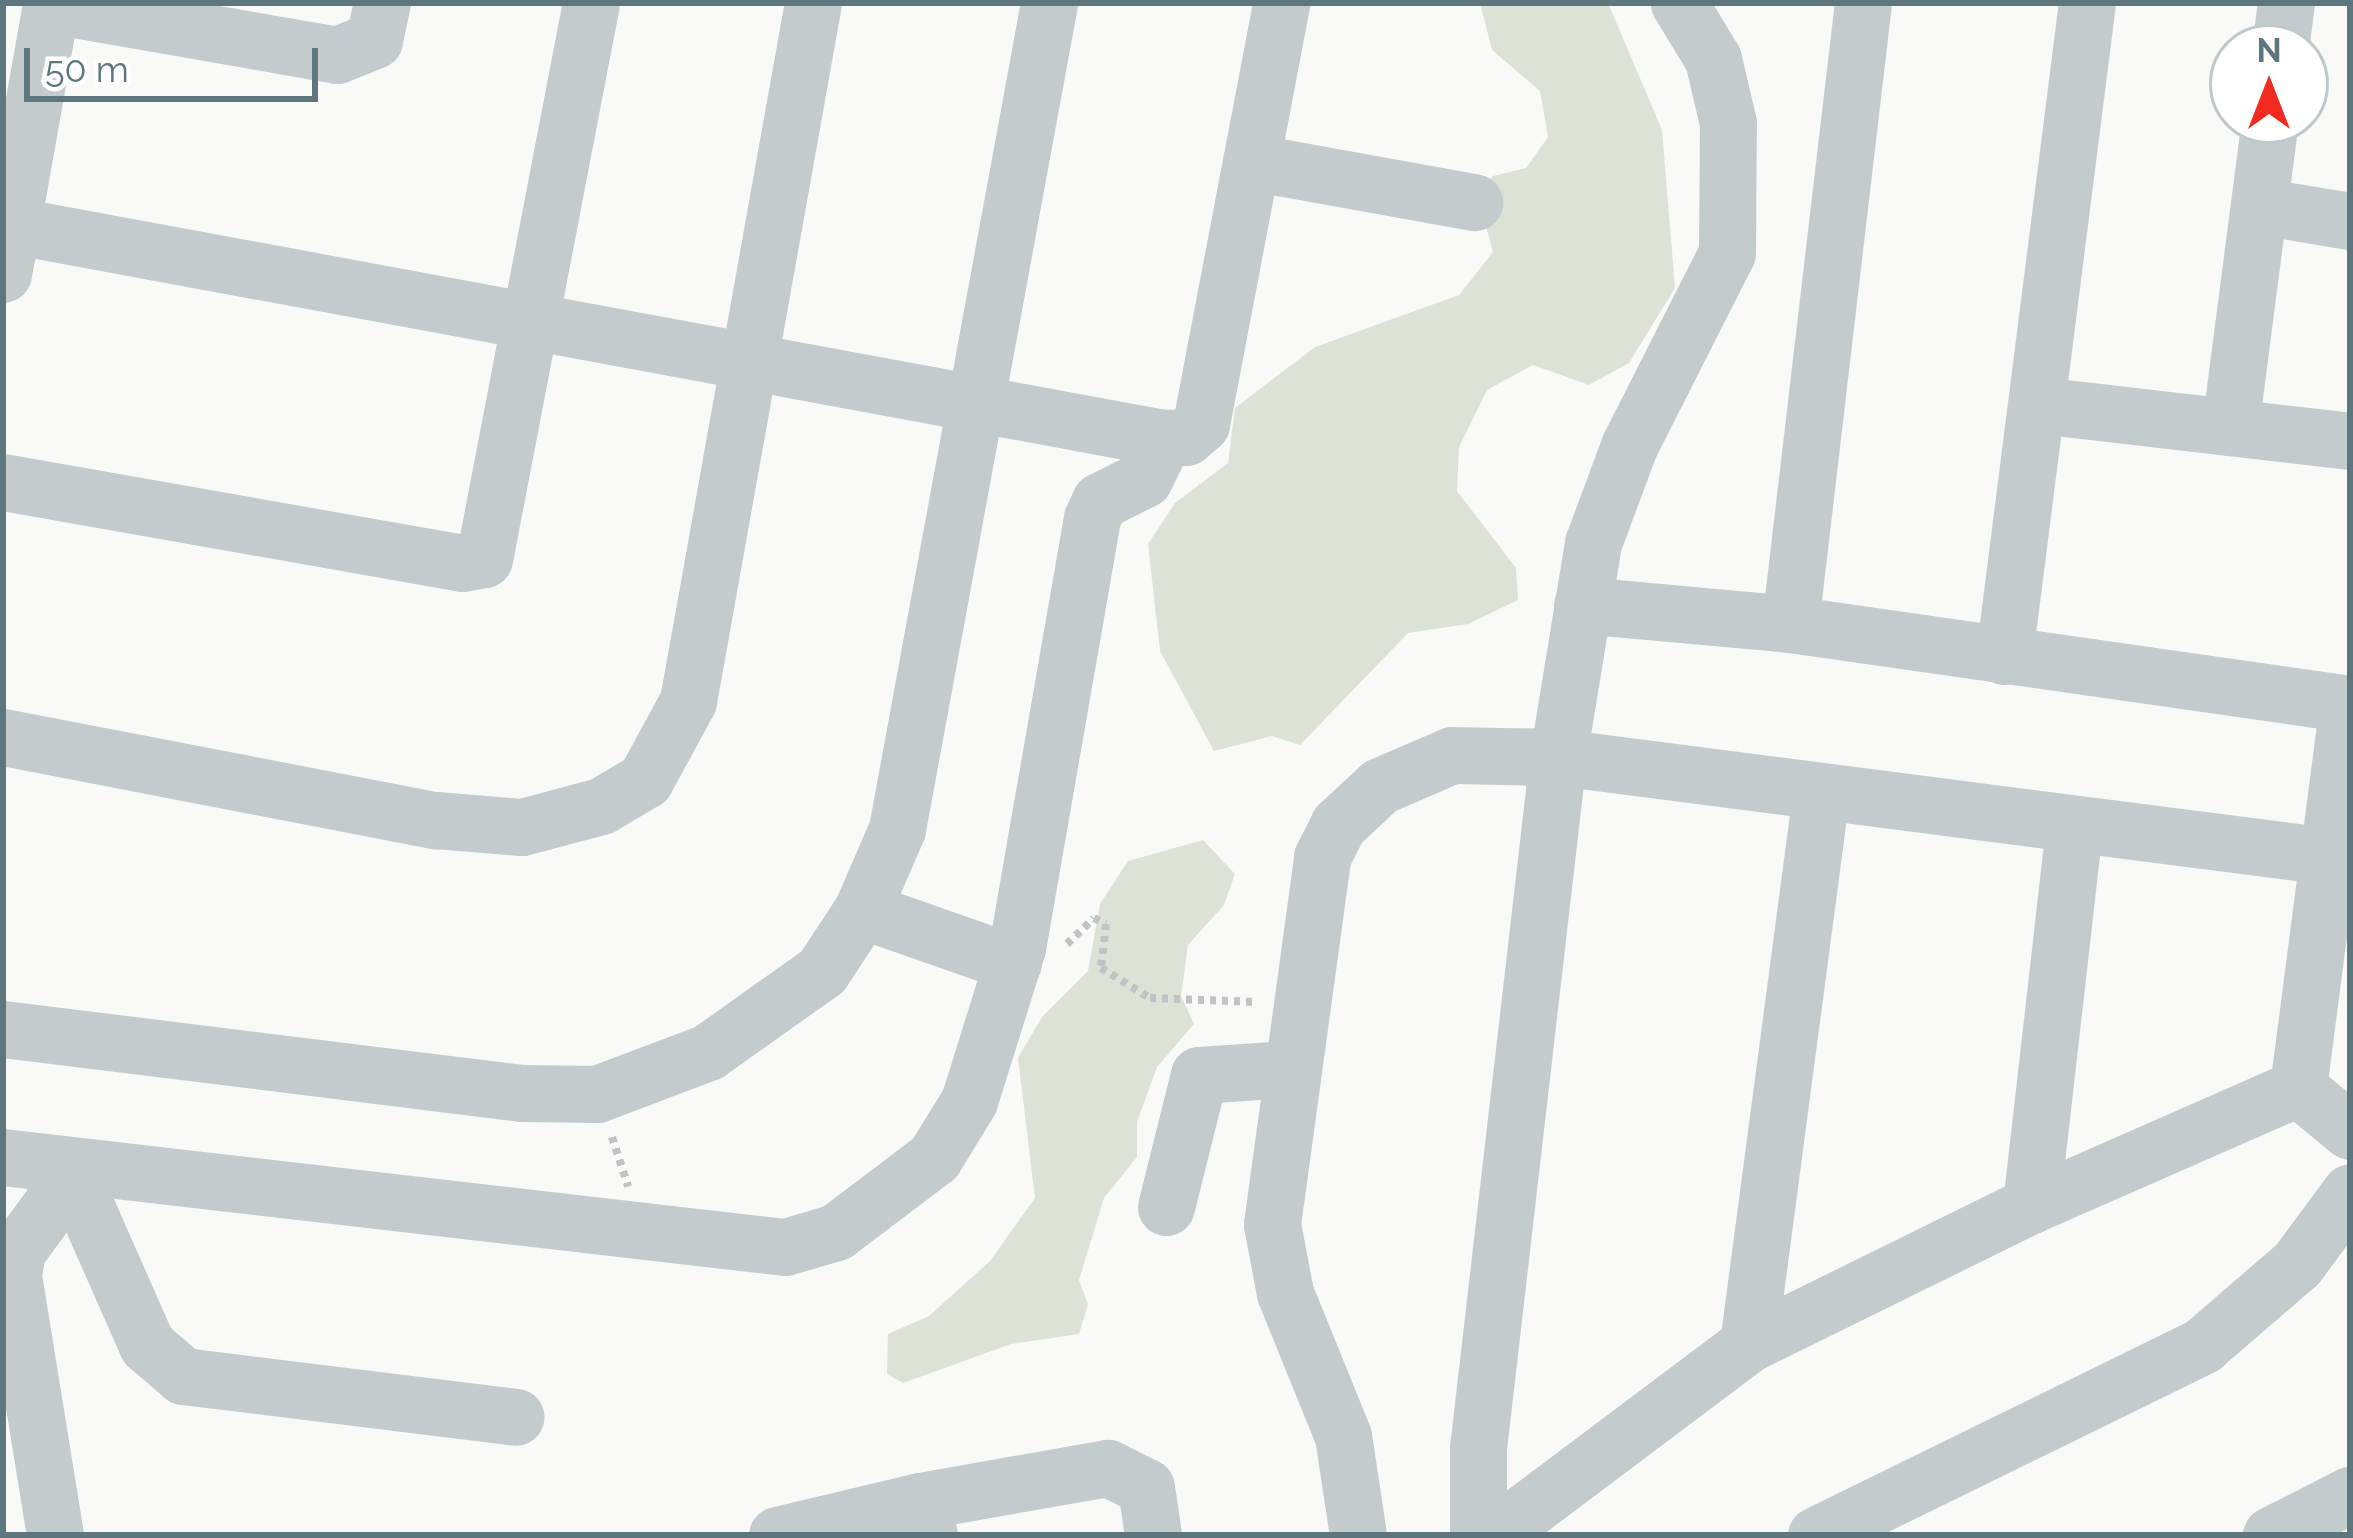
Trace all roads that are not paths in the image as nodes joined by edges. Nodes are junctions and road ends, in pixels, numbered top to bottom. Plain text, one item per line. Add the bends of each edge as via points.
1 (382, 3) edge
2 (592, 3) edge
3 (813, 3) edge
4 (1049, 3) edge
5 (1281, 3) edge
6 (1679, 3) edge
7 (1863, 3) edge
8 (2087, 3) edge
9 (73, 6) edge
10 (2267, 144) edge
11 (1251, 162) junction
12 (1474, 202) dead end
13 (2259, 206) junction
14 (2350, 221) edge
15 (7, 249) edge
16 (535, 321) junction
17 (750, 361) junction
18 (976, 400) junction
19 (2039, 405) junction
20 (2230, 427) junction
21 (1164, 438) junction
22 (2350, 441) edge
23 (3, 482) edge
24 (1582, 605) junction
25 (1790, 624) junction
26 (2004, 656) junction
27 (2349, 704) edge
28 (3, 737) edge
29 (1558, 757) junction
30 (1821, 793) junction
31 (2074, 825) junction
32 (2328, 856) junction
33 (862, 910) junction
34 (1013, 963) junction
35 (3, 1029) edge
36 (1289, 1069) junction
37 (2298, 1088) junction
38 (2350, 1131) edge
39 (3, 1157) edge
40 (64, 1166) junction
41 (2350, 1192) edge
42 (2031, 1205) junction
43 (1166, 1207) dead end
44 (1748, 1343) junction
45 (515, 1417) dead end
46 (2350, 1495) edge
47 (925, 1518) edge
48 (55, 1535) edge
49 (777, 1535) edge
50 (1153, 1535) edge
51 (1358, 1535) edge
52 (1478, 1535) edge
53 (1494, 1535) edge
54 (1816, 1535) edge
55 (2271, 1535) edge

1 - 9 street via 374,40 338,55
2 - 16 street
3 - 17 street
4 - 18 street
5 - 11 street
6 - 24 street via 1713,59 1728,123 1727,254 1621,466
7 - 25 street
8 - 19 street
9 - 15 street
10 - 13 street
11 - 12 street
11 - 21 street via 1201,424
13 - 14 street
13 - 20 street
15 - 16 street
16 - 17 street
16 - 23 street via 493,545 476,562
17 - 18 street
17 - 28 street via 688,701 645,779 602,806 522,826 436,820
18 - 21 street
18 - 33 street via 897,829
19 - 20 street
19 - 26 street
20 - 22 street
21 - 34 street via 1158,464 1100,501 1092,518
24 - 25 street
24 - 29 street
25 - 26 street
26 - 27 street
27 - 32 street
29 - 30 street
29 - 36 street via 1452,754 1407,768 1365,798 1322,857
29 - 52 street via 1478,1448
30 - 31 street
30 - 44 street
31 - 32 street
31 - 42 street
32 - 37 street
33 - 34 street
33 - 35 street via 822,970 775,1011 602,1106
34 - 40 street via 951,1139 836,1232 810,1243 689,1239
36 - 43 street via 1198,1075
36 - 51 street via 1275,1251 1343,1436
37 - 38 street
37 - 42 street
39 - 40 street
40 - 45 street via 147,1345 183,1376
40 - 48 street via 53,1202 17,1251 13,1275
41 - 54 street via 2297,1264 2203,1345
42 - 44 street
44 - 53 street
46 - 55 street
47 - 49 street
47 - 50 street via 1108,1468 1146,1487

